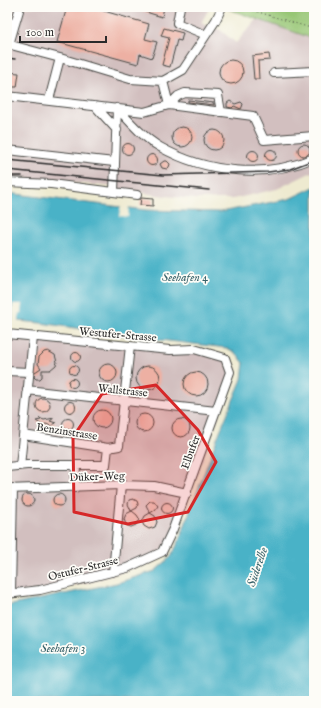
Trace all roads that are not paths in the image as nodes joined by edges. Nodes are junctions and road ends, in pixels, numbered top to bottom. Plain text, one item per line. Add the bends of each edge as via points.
1 (20, 7) edge
2 (180, 7) edge
3 (222, 7) edge
4 (11, 23) edge
5 (206, 36) junction
6 (8, 44) edge
7 (60, 58) junction
8 (314, 71) edge
9 (274, 72) dead end
10 (163, 81) junction
11 (7, 96) edge
12 (49, 100) junction
13 (169, 105) junction
14 (95, 106) junction
15 (117, 108) junction
16 (221, 112) junction
17 (117, 130) junction
18 (314, 136) edge
19 (7, 150) edge
20 (314, 158) edge
21 (114, 162) junction
22 (7, 182) edge
23 (114, 192) junction
24 (137, 195) dead end
25 (7, 334) edge
26 (33, 337) junction
27 (130, 346) junction
28 (225, 358) joint
29 (7, 371) edge
30 (29, 372) junction
31 (27, 390) junction
32 (124, 402) junction
33 (216, 411) junction
34 (23, 435) junction
35 (108, 448) junction
36 (20, 466) junction
37 (76, 466) junction
38 (7, 467) edge
39 (121, 485) junction
40 (75, 488) junction
41 (10, 489) edge
42 (187, 493) junction
43 (162, 552) joint
44 (113, 572) junction
45 (9, 594) edge

1 - 4 street
2 - 5 street via 177,23
3 - 5 street
4 - 6 street
5 - 10 street via 183,70
6 - 7 street
7 - 10 street via 130,79
7 - 12 street
8 - 9 street
10 - 13 street
11 - 12 street
12 - 14 street
13 - 15 street via 144,112
13 - 16 street
13 - 16 street via 185,93 218,95
14 - 15 street
14 - 17 street
15 - 17 street
15 - 20 street via 159,147 208,166 244,171 268,170
16 - 18 street via 253,116 264,140
17 - 21 street
19 - 21 street
21 - 23 street
22 - 23 street via 51,184
23 - 24 street
25 - 26 street, Westufer-Strasse
26 - 27 street, Westufer-Strasse
26 - 30 street
27 - 28 street, Westufer-Strasse via 170,350 194,349
27 - 32 street
28 - 33 street, Elbufer via 230,372
29 - 30 street
30 - 31 street
31 - 32 street, Wallstrasse
31 - 34 street
32 - 33 street, Wallstrasse
32 - 35 street, Benzinstrasse via 119,446
33 - 42 street, Elbufer
34 - 35 street, Benzinstrasse
34 - 36 street
35 - 37 street via 106,466
36 - 37 street
36 - 38 street
37 - 40 street
39 - 40 street, Düker-Weg
39 - 42 street, Düker-Weg via 154,486
39 - 44 street
40 - 41 street, Düker-Weg
41 - 45 street
42 - 43 street, Elbufer
43 - 44 street, Ostufer-Strasse
44 - 45 street, Ostufer-Strasse via 40,590

